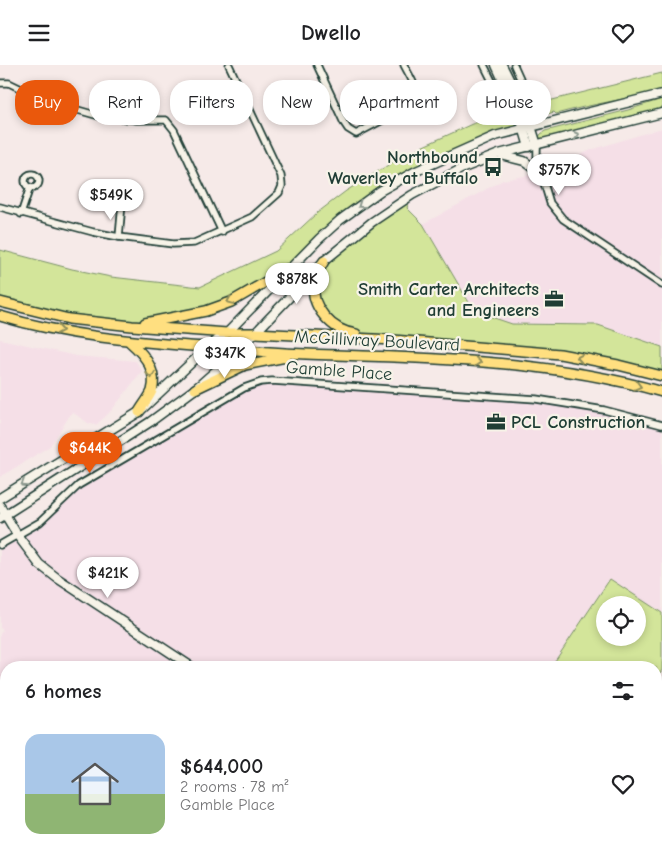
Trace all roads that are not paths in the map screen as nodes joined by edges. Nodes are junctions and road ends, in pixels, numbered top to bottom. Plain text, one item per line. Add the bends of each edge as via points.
1 (229, 65) edge
2 (317, 65) edge
3 (404, 65) edge
4 (484, 65) edge
5 (496, 65) edge
6 (502, 65) edge
7 (514, 65) edge
8 (492, 80) edge
9 (505, 80) edge
10 (508, 80) edge
11 (521, 80) edge
12 (0, 83) edge
13 (662, 94) edge
14 (662, 113) edge
15 (526, 125) edge
16 (528, 128) junction
17 (533, 146) junction
18 (499, 155) junction
19 (541, 173) junction
20 (30, 187) dead end
21 (122, 205) dead end
22 (0, 207) edge
23 (21, 214) junction
24 (222, 232) junction
25 (119, 237) junction
26 (324, 261) junction
27 (288, 269) junction
28 (662, 285) edge
29 (0, 302) edge
30 (0, 316) edge
31 (132, 326) junction
32 (227, 333) junction
33 (255, 333) junction
34 (393, 340) junction
35 (129, 342) junction
36 (208, 347) junction
37 (238, 351) junction
38 (307, 354) junction
39 (662, 376) edge
40 (195, 389) junction
41 (662, 392) edge
42 (139, 412) junction
43 (662, 425) edge
44 (0, 498) edge
45 (0, 506) edge
46 (3, 516) edge
47 (18, 536) junction
48 (0, 545) edge
49 (183, 661) edge

1 - 24 street via 281,176 282,186 252,217
2 - 3 street via 344,123 356,133 414,103 416,90
4 - 8 street
5 - 9 main road
6 - 10 main road
7 - 11 street
12 - 24 street via 9,83 46,101 99,116 166,120 174,130
13 - 16 main road
17 -> 14 main road
15 - 16 main road
16 - 17 main road
16 -> 27 main road via 473,145 380,191 340,220
17 - 18 main road
17 - 19 street
18 - 19 main road via 524,161
18 - 26 main road via 461,169 412,195
19 - 28 street via 550,203 563,219
20 - 23 street
21 - 25 street
22 - 23 street
23 - 25 street
24 - 25 street via 204,241 184,244
26 - 33 main road
26 - 34 main road via 316,275 314,288 323,315 352,334
27 -> 31 main road via 231,302 206,311
27 - 32 main road
29 - 31 main road, McGillivray Boulevard via 69,319
30 -> 35 main road, McGillivray Boulevard via 25,324
31 - 32 main road, McGillivray Boulevard
32 - 33 main road, McGillivray Boulevard
32 - 36 main road
33 - 34 main road, McGillivray Boulevard
33 - 37 main road
39 -> 34 main road, McGillivray Boulevard via 560,354
35 - 36 main road, McGillivray Boulevard
35 -> 42 main road via 149,363 153,376 152,391
36 - 37 main road, McGillivray Boulevard
36 - 42 main road
37 - 38 main road, McGillivray Boulevard
37 - 40 main road
38 - 40 main road via 245,365
38 -> 41 main road, McGillivray Boulevard via 372,355 539,367 611,379
40 - 46 main road via 150,422
42 -> 44 main road
43 - 47 street, Gamble Place via 604,410 536,399 261,382 236,392 78,485 40,522
45 - 46 main road
46 - 47 main road
47 - 48 street, Gamble Place
47 - 49 main road via 39,564 57,578

